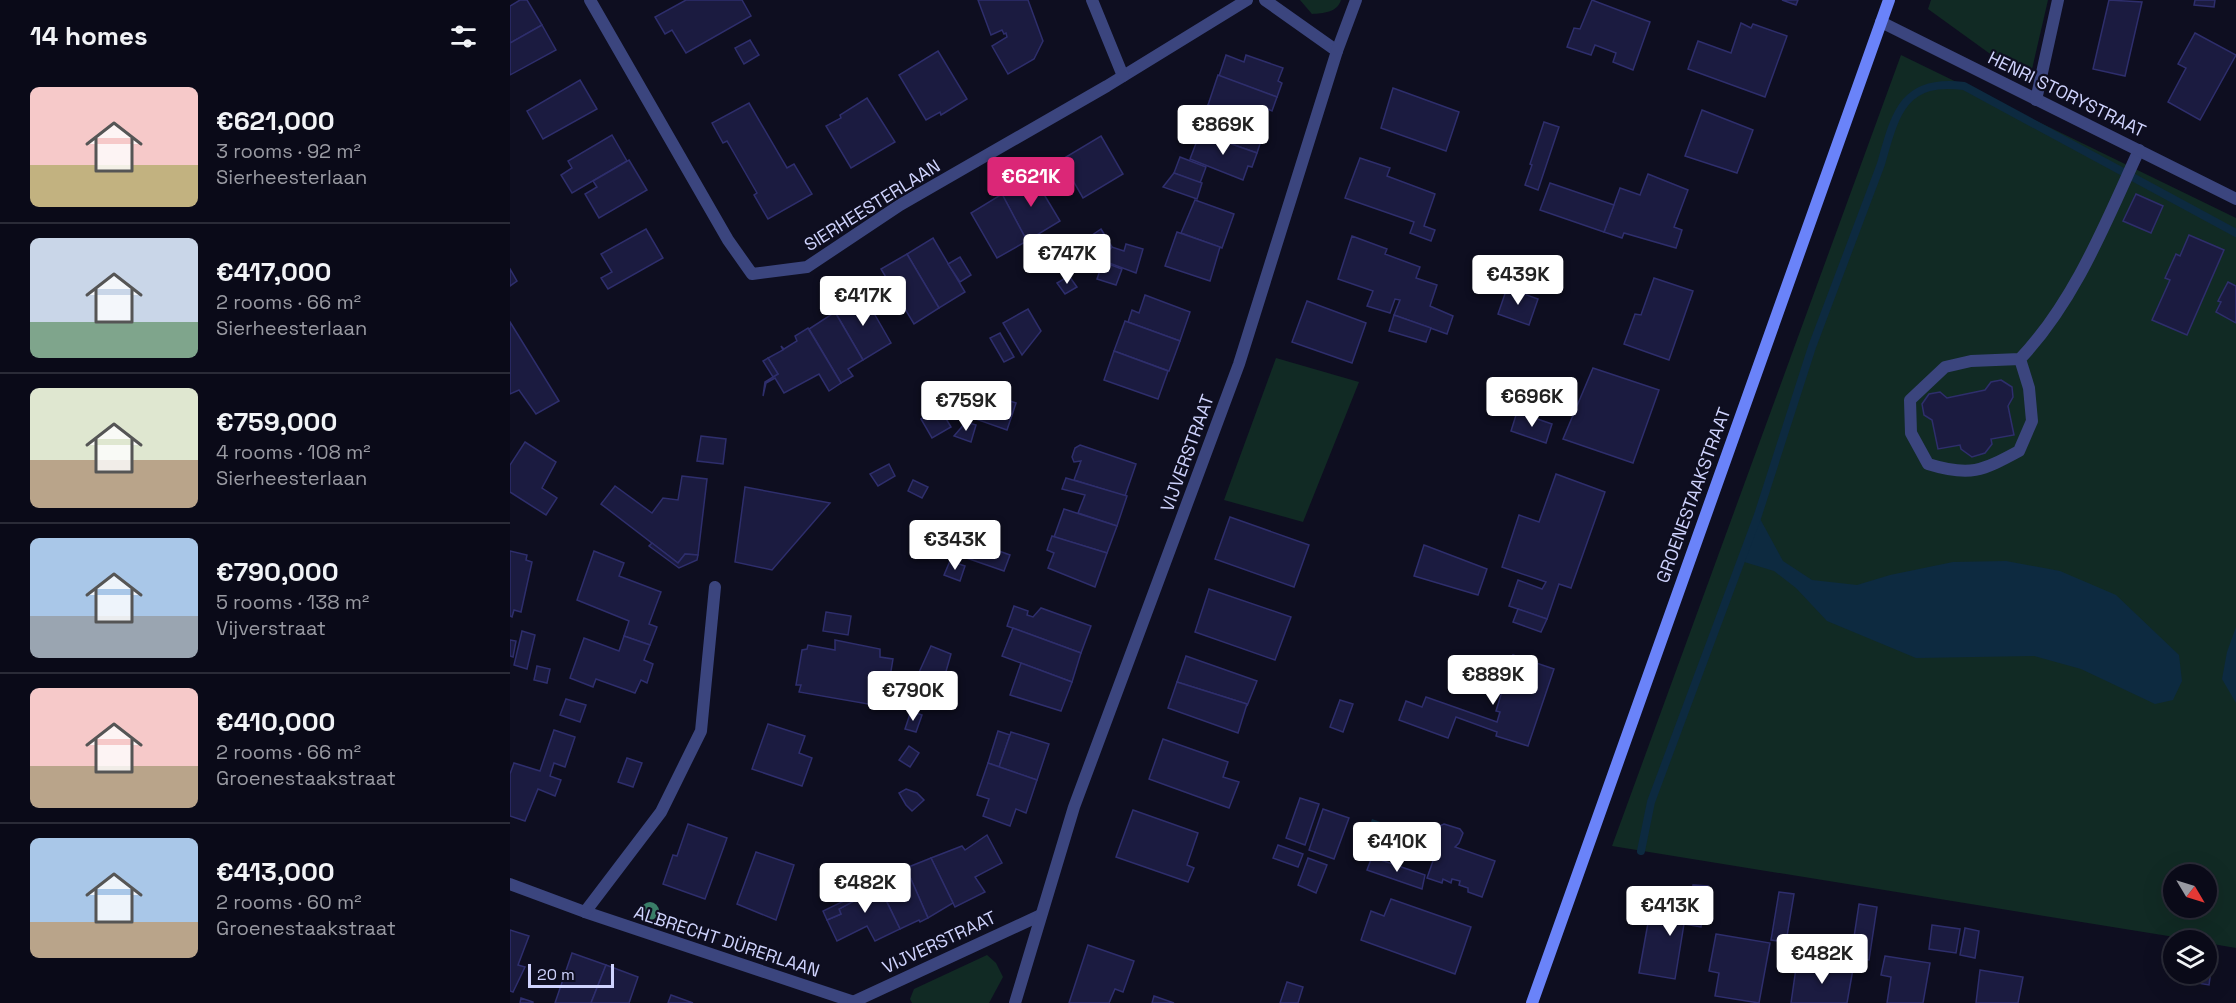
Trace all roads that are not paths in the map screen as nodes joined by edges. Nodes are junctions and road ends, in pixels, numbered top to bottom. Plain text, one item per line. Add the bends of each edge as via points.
1 (590, 0) edge
2 (1092, 0) edge
3 (1247, 0) edge
4 (1265, 0) edge
5 (1356, 0) edge
6 (1889, 0) edge
7 (2058, 0) edge
8 (1881, 22) junction
9 (1337, 51) junction
10 (1124, 76) junction
11 (2036, 100) junction
12 (2139, 150) junction
13 (2236, 199) edge
14 (2020, 359) junction
15 (715, 587) dead end
16 (510, 884) edge
17 (585, 912) junction
18 (1041, 915) junction
19 (855, 1002) edge
20 (1015, 1003) edge
21 (1532, 1003) edge

1 - 10 street, SIERHEESTERLAAN via 728,240 752,274 807,267 900,205
2 - 10 street
3 - 10 street, SIERHEESTERLAAN
4 - 9 street
5 - 9 street, VIJVERSTRAAT
6 - 8 street, GROENESTAAKSTRAAT
7 - 11 street
8 - 11 street, HENRI STORYSTRAAT
8 - 21 street, GROENESTAAKSTRAAT
9 - 18 street, VIJVERSTRAAT via 1239,364 1074,807
11 - 12 street, HENRI STORYSTRAAT
12 - 13 street, HENRI STORYSTRAAT
12 - 14 street via 2096,245 2057,312
14 - 14 street via 2029,388 2032,421 2019,452 1986,469 1953,472 1928,464 1911,433 1910,400 1945,367 1971,361
15 - 17 street via 701,732 661,812
16 - 17 street, ALBRECHT DÜRERLAAN
17 - 19 street, ALBRECHT DÜRERLAAN
18 - 19 street, VIJVERSTRAAT
18 - 20 street, VIJVERSTRAAT

